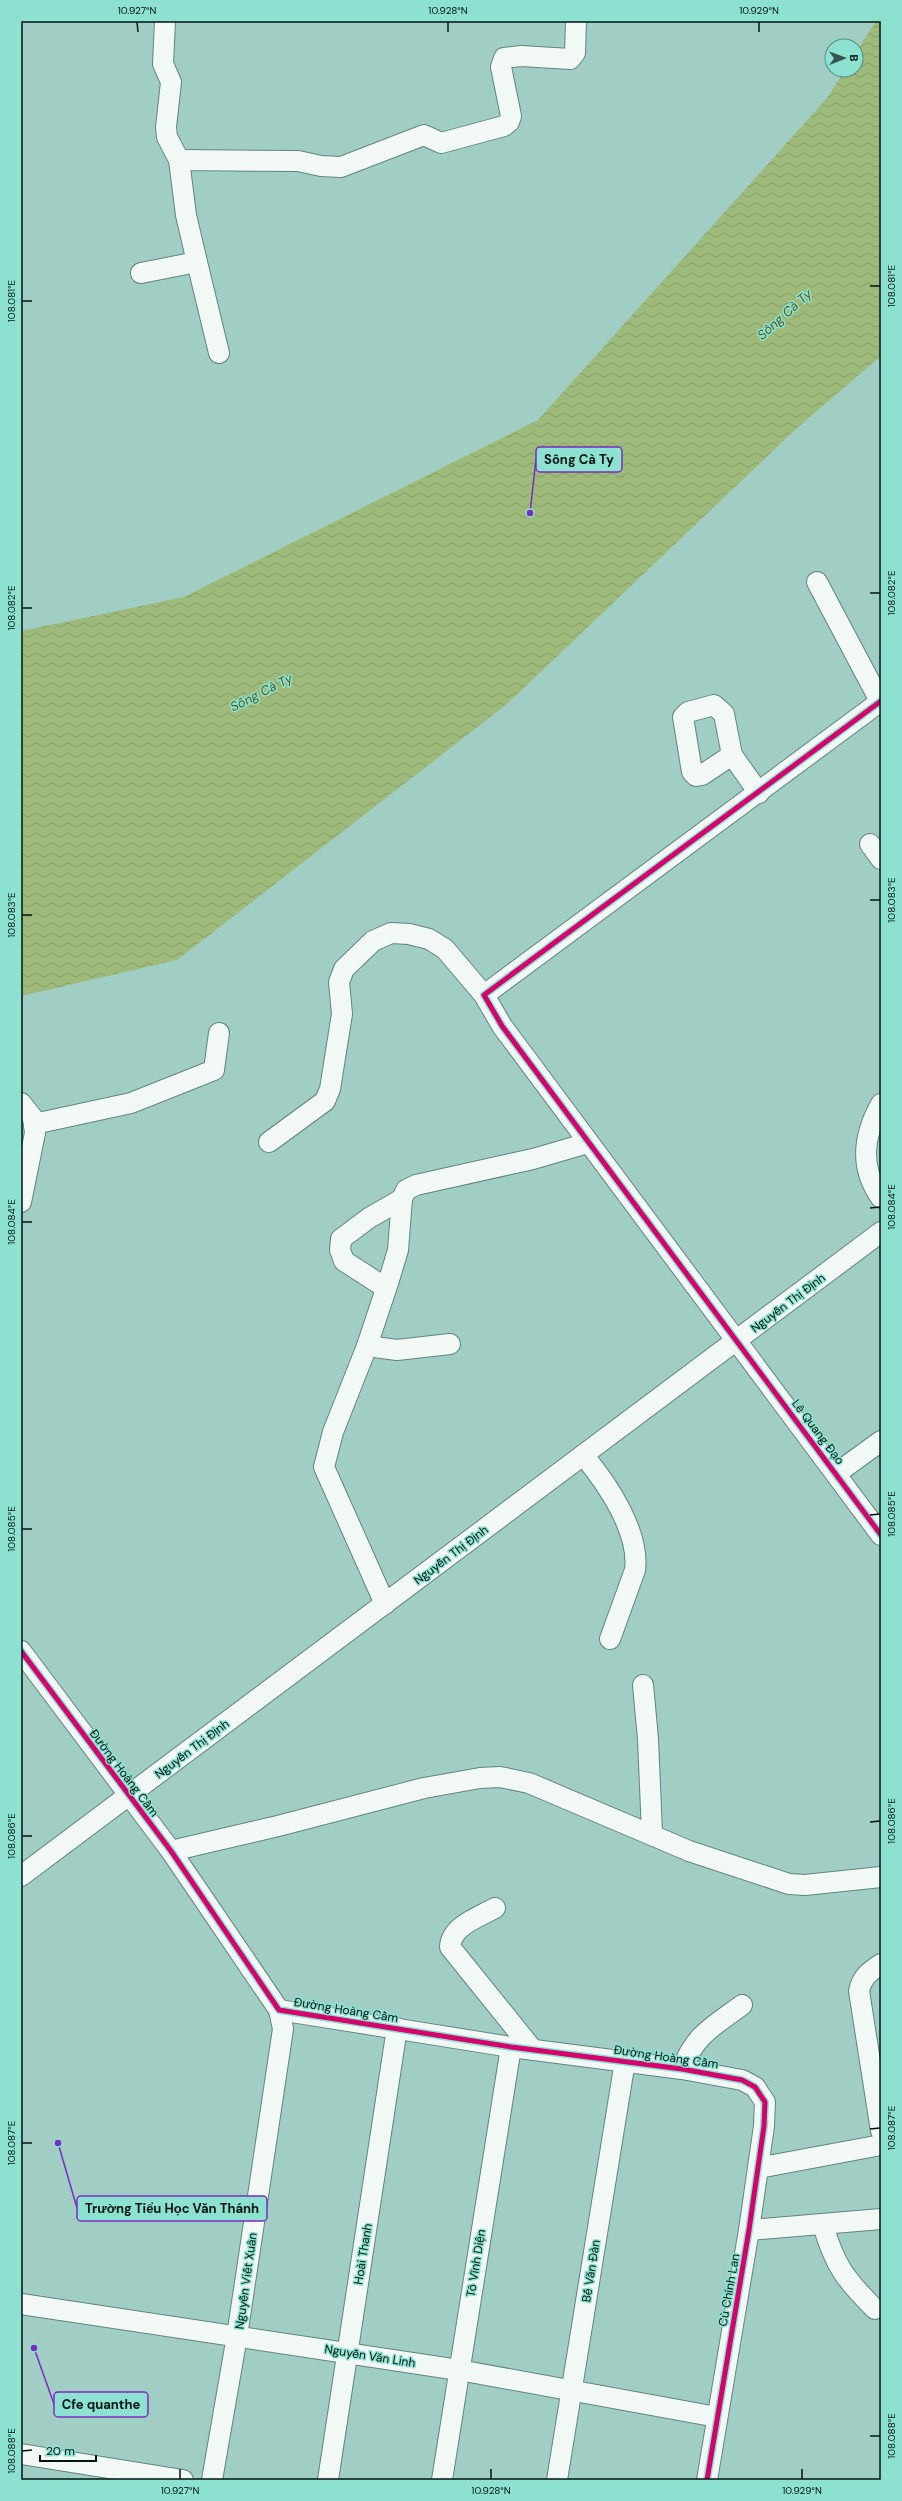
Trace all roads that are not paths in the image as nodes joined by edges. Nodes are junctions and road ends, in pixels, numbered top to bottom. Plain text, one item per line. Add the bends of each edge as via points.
1 (165, 21) edge
2 (576, 21) edge
3 (179, 160) junction
4 (197, 262) junction
5 (141, 273) dead end
6 (219, 353) dead end
7 (817, 582) dead end
8 (881, 701) edge
9 (732, 755) dead end
10 (759, 792) junction
11 (484, 995) junction
12 (219, 1033) dead end
13 (21, 1103) edge
14 (881, 1104) edge
15 (34, 1124) junction
16 (269, 1142) dead end
17 (588, 1143) junction
18 (881, 1198) edge
19 (402, 1199) junction
20 (21, 1202) edge
21 (881, 1232) edge
22 (386, 1288) junction
23 (737, 1342) junction
24 (450, 1344) dead end
25 (368, 1346) junction
26 (881, 1441) edge
27 (583, 1455) junction
28 (837, 1473) junction
29 (881, 1535) edge
30 (385, 1604) junction
31 (610, 1639) dead end
32 (21, 1651) edge
33 (643, 1685) dead end
34 (129, 1797) junction
35 (652, 1833) junction
36 (171, 1851) junction
37 (21, 1876) edge
38 (881, 1877) edge
39 (495, 1908) dead end
40 (881, 1964) edge
41 (742, 2005) dead end
42 (279, 2010) junction
43 (397, 2028) junction
44 (510, 2047) junction
45 (533, 2050) junction
46 (625, 2061) junction
47 (682, 2069) junction
48 (765, 2102) joint
49 (881, 2130) edge
50 (881, 2145) edge
51 (758, 2168) junction
52 (881, 2219) edge
53 (823, 2225) junction
54 (749, 2230) junction
55 (21, 2304) edge
56 (875, 2308) dead end
57 (238, 2336) junction
58 (348, 2353) junction
59 (459, 2370) junction
60 (572, 2389) junction
61 (717, 2417) junction
62 (21, 2454) edge
63 (183, 2480) edge
64 (212, 2480) edge
65 (328, 2480) edge
66 (442, 2480) edge
67 (557, 2480) edge
68 (706, 2480) edge

1 - 3 street via 163,64 171,82 166,127 167,136
2 - 3 street via 575,53 570,59 521,56 504,58 501,67 511,116 504,126 441,142 424,134 341,167 298,161
3 - 4 street via 186,214
4 - 5 street
4 - 6 street
7 - 8 street
8 - 10 street
9 - 10 street
10 - 11 street
11 - 16 street, Lê Quang Đạo via 445,949 429,940 409,934 391,933 374,941 344,969 339,982 342,1014 330,1089 325,1101
11 - 17 street, Lê Quang Đạo via 502,1026
12 - 15 street via 214,1070 131,1102
13 - 15 street via 31,1114
14 - 18 street via 873,1118 866,1143 866,1170
15 - 20 street via 35,1133
17 - 19 street via 533,1159 416,1185 406,1190
17 - 23 street, Lê Quang Đạo
19 - 22 street via 398,1250
19 - 22 street via 369,1218 341,1239 340,1250 344,1261
21 - 23 street, Nguyễn Thị Định
22 - 25 street
23 - 27 street, Nguyễn Thị Định
23 - 28 street, Lê Quang Đạo
24 - 25 street via 397,1350
25 - 30 street via 333,1432 324,1467
26 - 28 street
27 - 30 street, Nguyễn Thị Định
27 - 31 street via 615,1500 626,1525 636,1560
28 - 29 street, Lê Quang Đạo
30 - 34 street, Nguyễn Thị Định
32 - 34 street, Đường Hoàng Cầm
33 - 35 street
34 - 36 street, Đường Hoàng Cầm
34 - 37 street, Nguyễn Thị Định
35 - 36 street via 529,1783 500,1777 424,1788
35 - 38 street via 688,1851 790,1884 805,1885
36 - 42 street, Đường Hoàng Cầm
39 - 45 street via 456,1930 450,1939 450,1947
40 - 49 street via 862,1980 859,1991
41 - 47 street via 701,2035 690,2049
42 - 43 street, Đường Hoàng Cầm
42 - 57 street, Nguyễn Viết Xuân via 283,2029
43 - 44 street, Đường Hoàng Cầm
43 - 58 street, Hoài Thanh
44 - 45 street, Đường Hoàng Cầm
44 - 59 street, Tô Vĩnh Diện
45 - 46 street, Đường Hoàng Cầm
46 - 47 street, Đường Hoàng Cầm
46 - 60 street, Bế Văn Đàn
47 - 48 street, Đường Hoàng Cầm via 742,2080 755,2087
48 - 51 street, Cù Chính Lan via 766,2112
50 - 51 street
51 - 54 street, Cù Chính Lan
52 - 53 street
53 - 54 street
53 - 56 street via 831,2252 840,2269
54 - 61 street, Cù Chính Lan
55 - 57 street, Nguyễn Văn Linh
57 - 58 street, Nguyễn Văn Linh
57 - 64 street, Nguyễn Viết Xuân
58 - 59 street, Nguyễn Văn Linh
58 - 65 street, Hoài Thanh
59 - 60 street, Nguyễn Văn Linh
59 - 66 street, Tô Vĩnh Diện
60 - 61 street, Nguyễn Văn Linh
60 - 67 street, Bế Văn Đàn
61 - 68 street, Cù Chính Lan
62 - 63 street

